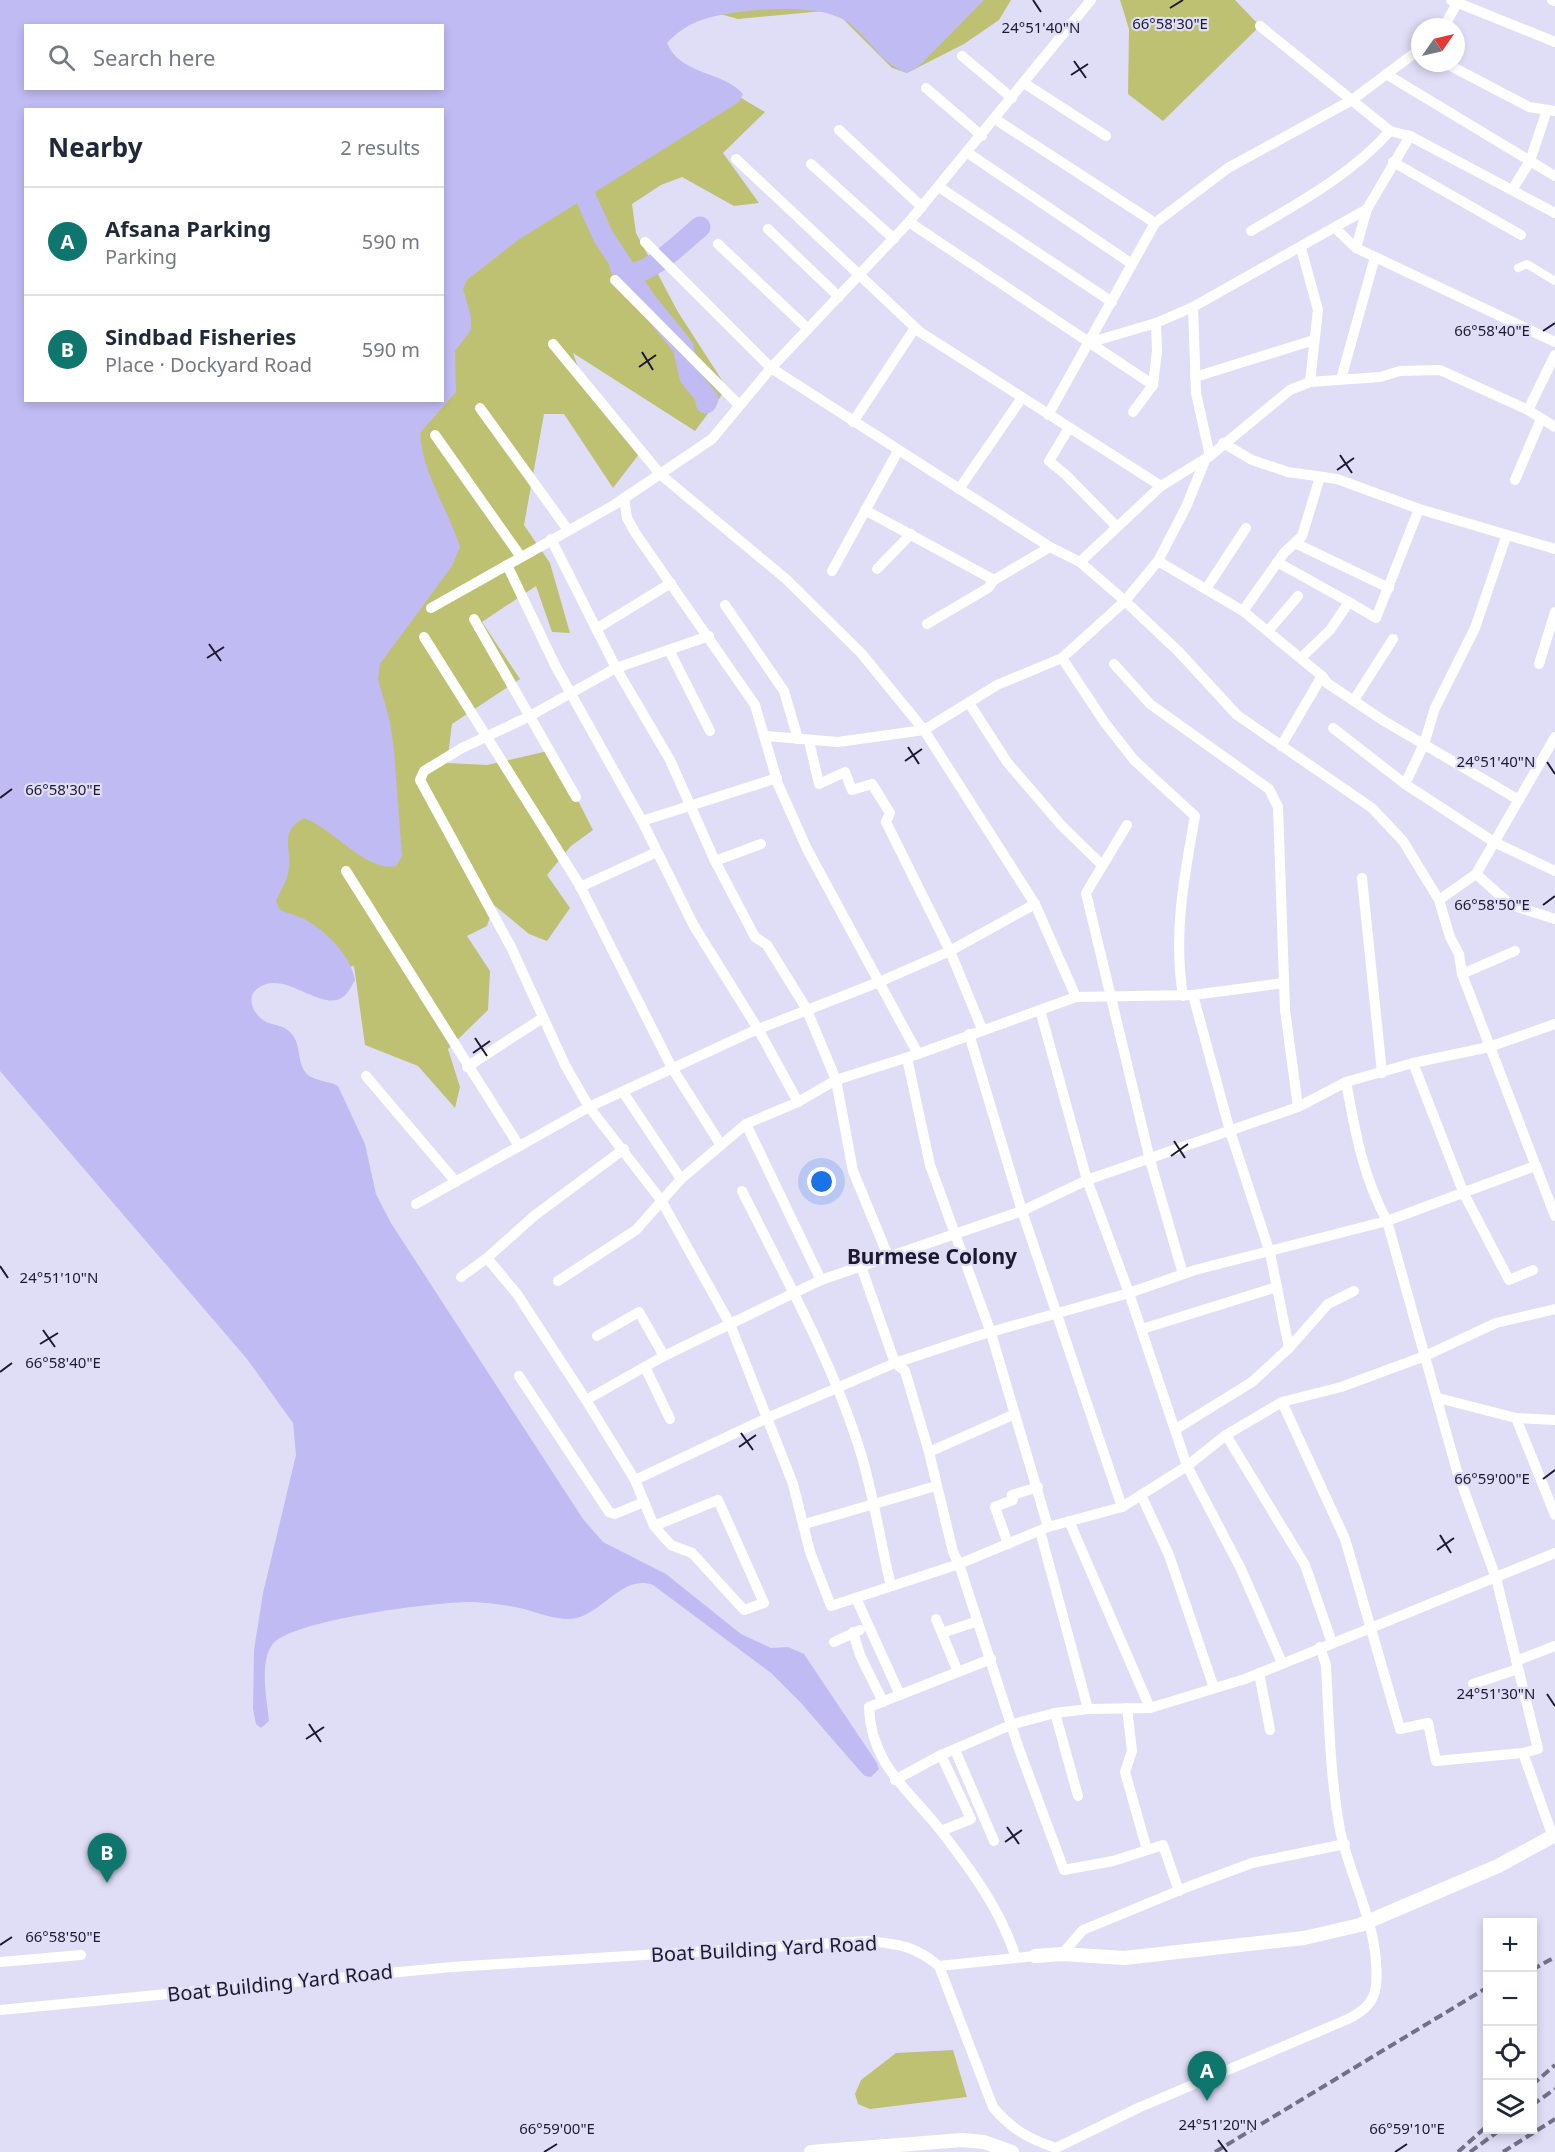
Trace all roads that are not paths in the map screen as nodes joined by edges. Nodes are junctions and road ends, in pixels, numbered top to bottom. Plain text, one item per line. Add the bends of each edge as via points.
1 (1090, 0) edge
2 (1454, 1) edge
3 (1447, 18) edge
4 (1260, 26) dead end
5 (1555, 42) edge
6 (962, 56) dead end
7 (1411, 56) edge
8 (1462, 72) edge
9 (1386, 74) junction
10 (1024, 83) junction
11 (926, 88) dead end
12 (1012, 98) junction
13 (1352, 99) junction
14 (1551, 111) edge
15 (995, 119) junction
16 (838, 130) dead end
17 (1390, 130) junction
18 (982, 136) junction
19 (1106, 136) dead end
20 (1410, 136) junction
21 (968, 153) junction
22 (736, 159) dead end
23 (1530, 161) junction
24 (1393, 162) junction
25 (811, 164) dead end
26 (1555, 176) edge
27 (939, 187) junction
28 (1512, 190) junction
29 (922, 207) junction
30 (1367, 209) junction
31 (1555, 213) edge
32 (909, 222) junction
33 (1155, 223) junction
34 (1335, 228) junction
35 (768, 229) dead end
36 (1251, 231) dead end
37 (1521, 235) dead end
38 (894, 238) junction
39 (645, 242) dead end
40 (718, 244) dead end
41 (1301, 248) junction
42 (1356, 248) junction
43 (1375, 257) junction
44 (1132, 264) junction
45 (1518, 268) dead end
46 (859, 275) junction
47 (615, 280) dead end
48 (1555, 281) edge
49 (839, 297) junction
50 (1112, 303) junction
51 (1193, 307) junction
52 (1155, 323) junction
53 (915, 328) junction
54 (808, 329) junction
55 (1314, 340) junction
56 (1555, 342) edge
57 (1088, 343) junction
58 (553, 344) dead end
59 (1555, 355) edge
60 (771, 368) junction
61 (1195, 377) junction
62 (1341, 379) junction
63 (1310, 382) junction
64 (1153, 385) junction
65 (1022, 399) junction
66 (739, 405) junction
67 (480, 408) dead end
68 (1528, 410) junction
69 (1133, 411) dead end
70 (1048, 415) junction
71 (1542, 419) junction
72 (853, 422) junction
73 (1555, 427) edge
74 (1069, 428) junction
75 (435, 435) dead end
76 (1223, 443) junction
77 (898, 451) junction
78 (1208, 457) junction
79 (661, 475) junction
80 (1320, 477) junction
81 (1515, 480) dead end
82 (1161, 486) junction
83 (959, 489) junction
84 (624, 498) junction
85 (1419, 509) junction
86 (865, 510) junction
87 (1117, 527) junction
88 (1245, 528) dead end
89 (568, 530) junction
90 (911, 534) junction
91 (1506, 537) junction
92 (551, 539) junction
93 (1295, 543) junction
94 (1050, 547) junction
95 (1555, 549) edge
96 (521, 556) junction
97 (1158, 561) junction
98 (1080, 562) junction
99 (1277, 562) junction
100 (507, 565) junction
101 (877, 569) dead end
102 (832, 571) dead end
103 (994, 580) junction
104 (671, 583) junction
105 (1389, 588) junction
106 (1206, 589) junction
107 (1298, 596) dead end
108 (1125, 601) junction
109 (1349, 602) junction
110 (725, 605) dead end
111 (431, 608) dead end
112 (1243, 611) junction
113 (1555, 612) edge
114 (474, 619) dead end
115 (927, 624) dead end
116 (596, 629) junction
117 (1268, 631) junction
118 (709, 636) junction
119 (424, 637) dead end
120 (1393, 639) dead end
121 (669, 650) junction
122 (1062, 658) junction
123 (1301, 658) junction
124 (1114, 664) dead end
125 (1539, 664) dead end
126 (616, 668) junction
127 (1322, 676) junction
128 (571, 692) junction
129 (1354, 700) junction
130 (969, 703) junction
131 (528, 717) junction
132 (1333, 728) dead end
133 (710, 730) dead end
134 (924, 730) junction
135 (766, 735) junction
136 (488, 736) junction
137 (1555, 737) edge
138 (804, 740) junction
139 (1424, 744) junction
140 (1281, 746) junction
141 (777, 778) junction
142 (1405, 784) junction
143 (576, 797) dead end
144 (1519, 800) junction
145 (691, 805) junction
146 (642, 821) junction
147 (1127, 825) dead end
148 (1494, 842) junction
149 (761, 844) dead end
150 (657, 852) junction
151 (715, 861) junction
152 (1102, 865) junction
153 (346, 871) dead end
154 (1555, 871) edge
155 (1476, 874) junction
156 (1362, 878) dead end
157 (580, 887) junction
158 (1439, 900) junction
159 (1035, 904) junction
160 (1555, 919) edge
161 (950, 951) junction
162 (1515, 951) dead end
163 (1461, 975) junction
164 (879, 982) junction
165 (1284, 983) junction
166 (1188, 995) junction
167 (1076, 998) junction
168 (1113, 998) junction
169 (806, 1008) junction
170 (1040, 1010) junction
171 (541, 1019) junction
172 (1555, 1024) edge
173 (758, 1029) junction
174 (982, 1029) junction
175 (969, 1034) junction
176 (1489, 1047) junction
177 (918, 1054) junction
178 (907, 1058) junction
179 (1413, 1063) junction
180 (467, 1067) junction
181 (672, 1068) junction
182 (1383, 1073) junction
183 (366, 1076) dead end
184 (836, 1080) junction
185 (1346, 1082) junction
186 (623, 1092) junction
187 (798, 1102) junction
188 (589, 1107) junction
189 (1298, 1107) junction
190 (746, 1124) junction
191 (1230, 1131) junction
192 (721, 1145) junction
193 (519, 1146) junction
194 (624, 1149) junction
195 (1150, 1160) junction
196 (1535, 1166) junction
197 (681, 1179) junction
198 (1087, 1180) junction
199 (456, 1182) junction
200 (742, 1191) dead end
201 (1464, 1194) junction
202 (661, 1200) junction
203 (416, 1204) dead end
204 (1022, 1211) junction
205 (1555, 1216) edge
206 (1387, 1221) junction
207 (956, 1234) junction
208 (1270, 1253) junction
209 (888, 1256) junction
210 (488, 1258) junction
211 (861, 1266) junction
212 (1533, 1270) dead end
213 (1183, 1274) junction
214 (461, 1277) dead end
215 (822, 1280) junction
216 (558, 1281) dead end
217 (1277, 1287) junction
218 (1354, 1291) dead end
219 (792, 1292) junction
220 (1130, 1293) junction
221 (1555, 1309) edge
222 (1057, 1315) junction
223 (730, 1324) junction
224 (1142, 1329) junction
225 (991, 1333) junction
226 (597, 1336) dead end
227 (1289, 1348) junction
228 (664, 1356) junction
229 (1425, 1356) junction
230 (895, 1363) junction
231 (645, 1367) junction
232 (519, 1376) dead end
233 (836, 1389) junction
234 (1438, 1398) junction
235 (586, 1400) junction
236 (1282, 1402) junction
237 (1015, 1414) junction
238 (767, 1418) junction
239 (1516, 1418) junction
240 (670, 1419) dead end
241 (1555, 1420) edge
242 (1176, 1429) junction
243 (1226, 1435) junction
244 (930, 1452) junction
245 (1187, 1466) junction
246 (635, 1480) junction
247 (936, 1486) junction
248 (1038, 1487) junction
249 (1141, 1495) junction
250 (644, 1502) junction
251 (872, 1504) junction
252 (1122, 1507) junction
253 (1555, 1515) edge
254 (1070, 1521) junction
255 (805, 1524) junction
256 (654, 1526) junction
257 (1044, 1529) junction
258 (1008, 1544) junction
259 (1555, 1553) edge
260 (959, 1564) junction
261 (1496, 1578) junction
262 (891, 1586) junction
263 (856, 1598) junction
264 (936, 1619) dead end
265 (978, 1621) junction
266 (869, 1627) junction
267 (1371, 1628) junction
268 (853, 1632) junction
269 (942, 1633) junction
270 (834, 1642) dead end
271 (1332, 1643) junction
272 (1555, 1646) edge
273 (1320, 1647) junction
274 (991, 1659) junction
275 (1282, 1663) junction
276 (1517, 1665) junction
277 (958, 1672) junction
278 (1259, 1673) junction
279 (1473, 1684) dead end
280 (1214, 1688) junction
281 (900, 1695) junction
282 (883, 1702) junction
283 (1127, 1708) junction
284 (1150, 1708) junction
285 (1088, 1709) junction
286 (1055, 1713) junction
287 (1012, 1724) junction
288 (1270, 1730) dead end
289 (955, 1750) junction
290 (1523, 1753) junction
291 (941, 1755) junction
292 (895, 1780) junction
293 (1078, 1796) dead end
294 (941, 1831) junction
295 (1554, 1836) edge
296 (994, 1841) dead end
297 (1345, 1844) junction
298 (1147, 1850) junction
299 (1179, 1891) junction
300 (1369, 1922) junction
301 (1062, 1954) junction
302 (81, 1955) dead end
303 (1035, 1956) joint
304 (1016, 1958) junction
305 (0, 1962) edge
306 (939, 1966) junction
307 (0, 2010) edge
308 (811, 2152) edge
309 (1012, 2152) edge

1 - 10 street
2 - 3 street
2 - 5 street
4 - 13 street
6 - 12 street
7 - 9 street
8 - 14 street via 1530,107
9 - 13 street
9 - 23 street
10 - 12 street
10 - 19 street
11 - 18 street
12 - 15 street
13 - 17 street
13 - 33 street via 1228,168
14 - 23 street
15 - 18 street
15 - 33 street
16 - 29 street
17 - 20 street
17 - 36 street via 1323,188
18 - 21 street
20 - 24 street
20 - 28 street
21 - 27 street
21 - 44 street
22 - 46 street
23 - 26 street
23 - 28 street
24 - 30 street
24 - 37 street
25 - 38 street
27 - 29 street
27 - 50 street
28 - 31 street
29 - 32 street
30 - 34 street
30 - 42 street
32 - 38 street
32 - 57 street
33 - 44 street
34 - 41 street
34 - 42 street
35 - 49 street
38 - 46 street
39 - 60 street
40 - 54 street
41 - 51 street
41 - 55 street via 1318,310
42 - 43 street
43 - 56 street
43 - 62 street
44 - 50 street
45 - 48 street via 1527,264
46 - 49 street
46 - 53 street
47 - 66 street
49 - 54 street
50 - 57 street
51 - 52 street
51 - 61 street
52 - 57 street
52 - 64 street
53 - 65 street
53 - 72 street
54 - 60 street
55 - 61 street
55 - 63 street
57 - 64 street
57 - 70 street
58 - 79 street
59 - 68 street
60 - 66 street
60 - 72 street
61 - 78 street
62 - 63 street
62 - 68 street via 1440,370
63 - 76 street via 1290,390
64 - 69 street
65 - 70 street
65 - 83 street
66 - 79 street via 712,440
67 - 89 street
68 - 71 street
70 - 74 street
71 - 73 street
71 - 81 street
72 - 77 street
74 - 82 street
74 - 87 street via 1049,461
75 - 96 street
76 - 78 street
76 - 80 street via 1252,460
77 - 83 street
77 - 86 street
78 - 82 street
78 - 97 street
79 - 84 street
79 - 134 street via 786,579 861,653
80 - 85 street via 1374,491
80 - 93 street via 1306,528
82 - 87 street
83 - 94 street
84 - 89 street
84 - 104 street via 627,518
85 - 91 street
85 - 105 street
86 - 90 street
86 - 102 street
87 - 98 street
88 - 106 street
89 - 92 street
90 - 101 street
90 - 103 street
91 - 95 street
91 - 139 street via 1475,628 1435,708
92 - 96 street
92 - 116 street
93 - 99 street
93 - 105 street
94 - 98 street
94 - 103 street
96 - 100 street
97 - 106 street
97 - 108 street
98 - 108 street
99 - 109 street
99 - 112 street
100 - 111 street
100 - 128 street
103 - 115 street via 988,588
104 - 116 street
104 - 118 street
105 - 109 street via 1376,618
106 - 112 street
107 - 117 street
108 - 122 street
108 - 140 street via 1237,715
109 - 123 street via 1330,630
110 - 138 street via 784,691
112 - 117 street
113 - 125 street
114 - 131 street
116 - 126 street
117 - 123 street
118 - 121 street
118 - 135 street via 755,705
119 - 136 street
120 - 129 street
121 - 126 street
121 - 133 street
122 - 130 street via 997,686
122 - 166 street via 1134,760 1195,816 1179,904 1179,969
123 - 127 street
124 - 165 street via 1150,704 1269,789 1278,807
126 - 128 street
126 - 145 street via 670,760
127 - 129 street
127 - 140 street
128 - 131 street
128 - 146 street
129 - 139 street
130 - 134 street
130 - 152 street via 1008,762 1062,826
131 - 136 street
131 - 143 street
132 - 142 street
134 - 138 street via 838,742
134 - 159 street
135 - 138 street
135 - 141 street
136 - 157 street
136 - 171 street via 424,771 420,780 511,947
137 - 144 street
138 - 161 street via 819,784 845,772 852,790 872,784 890,813 886,822
139 - 142 street
139 - 144 street
140 - 158 street via 1372,808 1403,842
141 - 145 street
141 - 164 street via 807,849
142 - 148 street
144 - 148 street
145 - 146 street
145 - 151 street
146 - 150 street
147 - 152 street
148 - 154 street
148 - 155 street
149 - 151 street
150 - 157 street
150 - 173 street via 694,926
151 - 169 street via 755,937 767,945
152 - 168 street via 1086,893
153 - 180 street
155 - 158 street
155 - 160 street via 1511,905
156 - 182 street
157 - 181 street
158 - 163 street via 1459,954
159 - 161 street
159 - 167 street
161 - 164 street
161 - 174 street
162 - 163 street
163 - 176 street
164 - 169 street
164 - 177 street
165 - 166 street
165 - 189 street
166 - 168 street
166 - 191 street
167 - 168 street
167 - 170 street
168 - 195 street
169 - 173 street
169 - 184 street
170 - 174 street
170 - 198 street
171 - 180 street
171 - 188 street
172 - 176 street
173 - 181 street
173 - 187 street
174 - 175 street
175 - 177 street
175 - 204 street
176 - 179 street
176 - 196 street
177 - 178 street
178 - 184 street
178 - 207 street via 930,1165
179 - 182 street
179 - 201 street
180 - 193 street
181 - 186 street
181 - 192 street
182 - 185 street
183 - 199 street
184 - 187 street
184 - 209 street via 853,1171
185 - 189 street
185 - 206 street via 1359,1156
186 - 188 street
186 - 197 street
187 - 190 street
188 - 193 street
188 - 194 street
189 - 191 street
190 - 192 street
190 - 215 street
191 - 195 street
191 - 208 street
192 - 197 street
193 - 199 street
194 - 202 street
194 - 210 street via 534,1216
195 - 198 street
195 - 213 street
196 - 201 street
196 - 205 street
197 - 202 street
198 - 204 street
198 - 220 street
199 - 203 street
200 - 219 street
201 - 206 street
201 - 212 street via 1509,1280
202 - 216 street via 636,1230
202 - 223 street
204 - 207 street
204 - 222 street
206 - 208 street
206 - 229 street
207 - 209 street
207 - 225 street
208 - 213 street
208 - 217 street
209 - 211 street
210 - 214 street
210 - 235 street via 518,1294
211 - 215 street
211 - 230 street
213 - 220 street
215 - 219 street
217 - 224 street
217 - 227 street
218 - 227 street via 1328,1304
219 - 223 street
219 - 233 street
220 - 222 street
220 - 224 street
221 - 229 street via 1496,1323
222 - 225 street
222 - 252 street
223 - 228 street
223 - 238 street
224 - 242 street
225 - 230 street
225 - 237 street
226 - 228 street via 639,1312
227 - 242 street via 1252,1382
228 - 231 street
229 - 234 street
229 - 236 street via 1341,1387
230 - 233 street
230 - 244 street via 905,1371
231 - 235 street
231 - 240 street
232 - 250 street via 609,1512 615,1514
233 - 238 street
233 - 251 street via 862,1457
234 - 239 street
234 - 261 street via 1458,1471
235 - 246 street
236 - 243 street
236 - 267 street via 1345,1539
237 - 244 street
237 - 248 street
238 - 246 street
238 - 255 street
239 - 241 street
239 - 253 street
242 - 245 street
243 - 245 street
243 - 271 street via 1305,1565
244 - 247 street
245 - 249 street
245 - 275 street via 1236,1559
246 - 250 street
247 - 251 street
247 - 260 street
248 - 257 street
248 - 258 street via 1012,1495 1013,1500 995,1507
249 - 252 street
249 - 280 street via 1169,1555
250 - 256 street
251 - 255 street
251 - 262 street
252 - 254 street
254 - 257 street
254 - 284 street
255 - 263 street via 810,1552 831,1606
256 - 256 street via 671,1545 693,1553 744,1610 764,1603 718,1500
257 - 258 street
257 - 285 street
258 - 260 street
259 - 261 street
260 - 262 street
260 - 265 street
261 - 267 street
261 - 276 street
262 - 263 street
263 - 266 street
264 - 269 street
265 - 269 street
265 - 274 street
266 - 268 street
266 - 281 street
267 - 271 street
267 - 290 street via 1400,1729 1428,1723 1436,1761
268 - 270 street
268 - 282 street
269 - 277 street
271 - 273 street
272 - 276 street
273 - 275 street
273 - 297 street via 1326,1665 1332,1775
274 - 277 street
274 - 287 street
275 - 278 street
276 - 279 street
276 - 290 street via 1538,1749
277 - 281 street
278 - 280 street
278 - 288 street
280 - 284 street
281 - 282 street
282 - 292 street via 869,1707 870,1725
283 - 284 street
283 - 285 street
283 - 298 street via 1132,1751 1125,1772
285 - 286 street
286 - 287 street
286 - 293 street
287 - 289 street
287 - 298 street via 1064,1870
289 - 291 street
289 - 296 street
290 - 295 street
291 - 292 street
291 - 294 street via 971,1819
292 - 294 street
294 - 304 street via 999,1913
295 - 300 street via 1498,1866
297 - 299 street via 1252,1863
297 - 300 street
298 - 299 street via 1163,1845
299 - 301 street via 1083,1930
300 - 301 street via 1304,1938 1124,1958
300 - 306 street via 1376,1987 1360,2013 1138,2108 1056,2148 1028,2139 1007,2124 993,2107
301 - 303 street
302 - 305 street
303 - 304 street
304 - 306 street
306 - 307 street, Boat Building Yard Road via 925,1954 902,1944 868,1941 452,1967
308 - 309 street via 962,2140 984,2142

